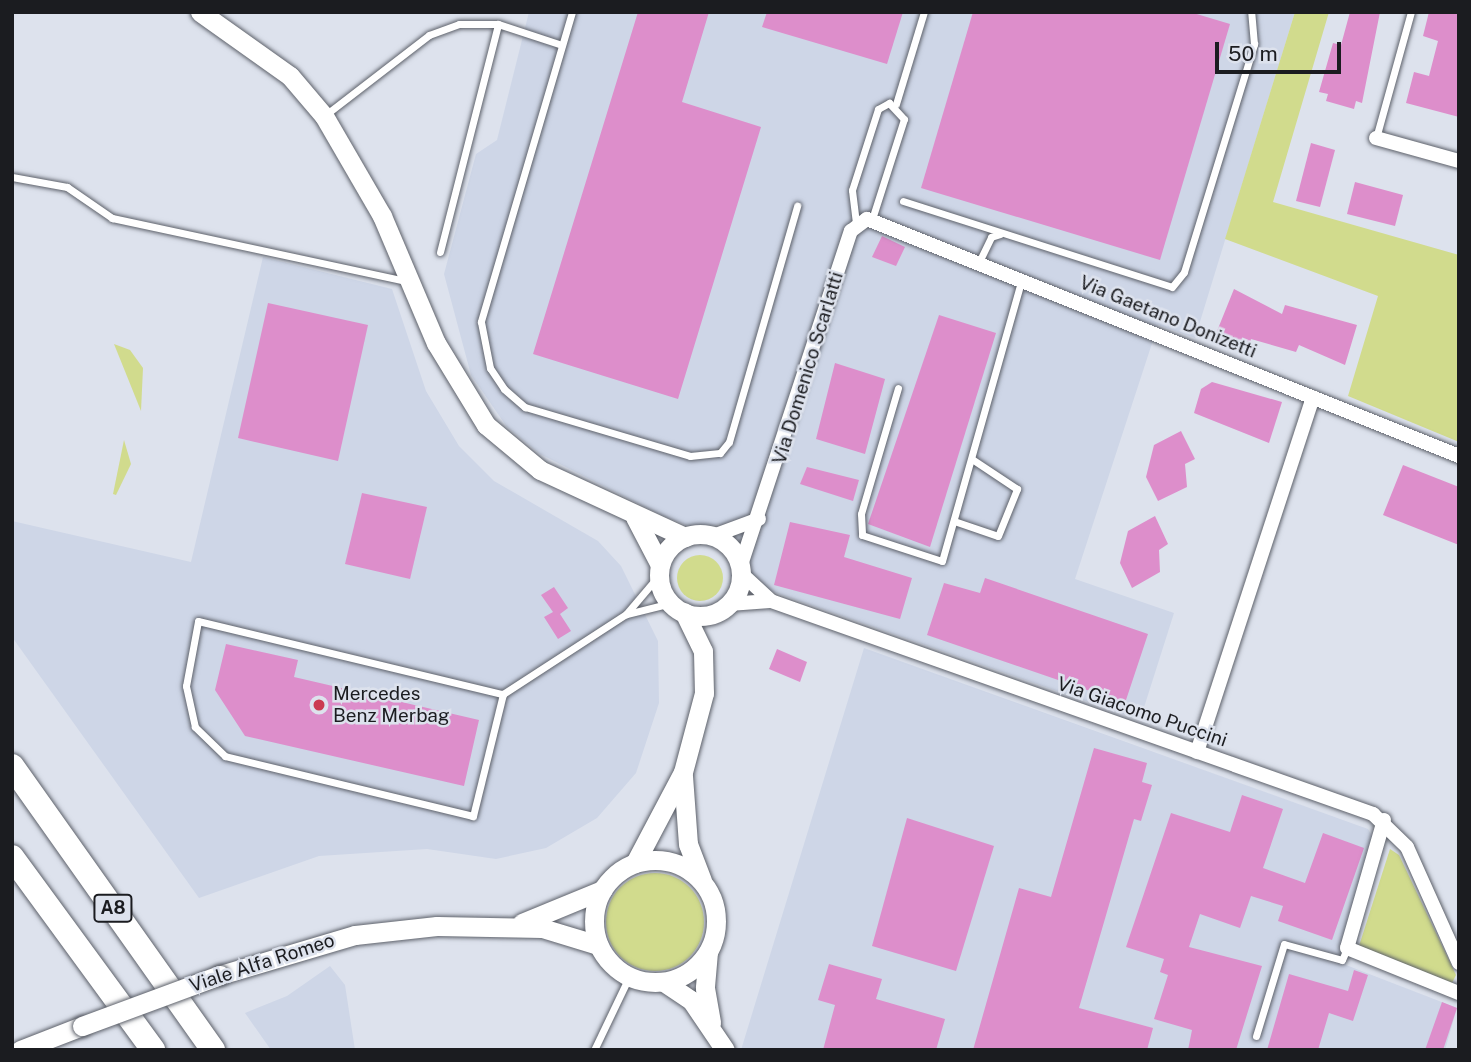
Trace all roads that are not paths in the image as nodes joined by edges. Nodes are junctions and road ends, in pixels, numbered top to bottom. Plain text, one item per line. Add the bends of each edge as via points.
1 (200, 12) edge
2 (572, 12) edge
3 (924, 12) edge
4 (1251, 12) edge
5 (1411, 12) edge
6 (498, 24) junction
7 (562, 45) junction
8 (895, 104) junction
9 (324, 116) junction
10 (1376, 138) joint
11 (1459, 161) edge
12 (12, 177) edge
13 (903, 201) dead end
14 (797, 206) dead end
15 (863, 221) junction
16 (1001, 234) junction
17 (440, 252) dead end
18 (979, 261) junction
19 (1022, 278) junction
20 (410, 282) junction
21 (898, 388) dead end
22 (1313, 397) junction
23 (1459, 456) edge
24 (972, 459) junction
25 (634, 516) junction
26 (759, 519) junction
27 (954, 521) junction
28 (713, 536) junction
29 (685, 537) junction
30 (660, 570) junction
31 (741, 571) junction
32 (771, 601) junction
33 (725, 607) junction
34 (677, 608) junction
35 (626, 614) junction
36 (703, 651) junction
37 (503, 694) junction
38 (1197, 752) junction
39 (12, 766) edge
40 (683, 772) junction
41 (1384, 820) junction
42 (12, 857) edge
43 (635, 863) junction
44 (705, 885) junction
45 (601, 890) junction
46 (514, 925) junction
47 (598, 945) junction
48 (1347, 948) junction
49 (708, 952) junction
50 (1459, 963) edge
51 (629, 977) junction
52 (664, 982) junction
53 (1459, 993) edge
54 (712, 1026) junction
55 (1256, 1036) dead end
56 (20, 1050) edge
57 (153, 1050) edge
58 (213, 1050) edge
59 (594, 1050) edge
60 (725, 1050) edge

1 - 9 main road via 290,76
2 - 7 lane
3 - 8 lane
4 - 16 lane via 1254,44 1184,272 1172,287
5 - 10 lane
6 - 7 lane
6 - 9 lane via 459,24 429,35
6 - 17 lane
7 - 14 lane via 481,322 490,368 525,407 690,456 720,453 729,442
8 - 15 lane via 904,119
8 - 15 lane via 878,109 852,190
9 - 20 main road via 382,215
10 - 11 street
12 - 20 lane via 67,187 112,218
13 - 16 lane
15 - 18 street, Via Gaetano Donizetti
15 - 26 street, Via Domenico Scarlatti
16 - 18 lane via 991,237
18 - 19 street, Via Gaetano Donizetti
19 - 22 street, Via Gaetano Donizetti
19 - 24 lane
20 - 25 main road via 436,343 486,425 540,470
21 - 27 lane via 861,514 862,535 942,561
22 - 23 street, Via Gaetano Donizetti
22 - 38 street
24 - 27 lane
24 - 27 lane via 1017,489 998,536
25 - 29 main road
25 - 30 main road
26 - 28 street
26 - 31 street, Via Domenico Scarlatti
28 - 29 main road
28 - 31 main road via 733,551
29 - 30 main road
30 - 34 main road
30 - 35 lane
31 - 32 street, Via Giacomo Puccini
31 - 33 main road
32 - 33 street
32 - 38 street, Via Giacomo Puccini
33 - 34 main road
33 - 36 main road
34 - 35 lane
34 - 36 main road
35 - 37 lane
36 - 40 main road via 704,693
37 - 37 lane via 198,621 186,686 195,727 225,756 473,816
38 - 41 street, Via Giacomo Puccini
39 - 58 highway, A8
40 - 43 main road
40 - 44 main road via 688,844
41 - 48 street
41 - 50 street, Via Giacomo Puccini via 1407,847
42 - 57 highway, A8
43 - 44 main road via 673,863
43 - 45 main road
44 - 49 main road via 716,918
45 - 46 main road, Viale Alfa Romeo
45 - 47 main road via 593,917
46 - 47 main road, Viale Alfa Romeo
46 - 56 main road, Viale Alfa Romeo, bridge via 355,934 220,975
47 - 51 main road
48 - 53 street
48 - 55 lane via 1342,960 1284,944
49 - 52 main road via 690,972
49 - 54 main road via 705,988
51 - 52 main road
51 - 59 lane
52 - 54 main road
54 - 60 main road

